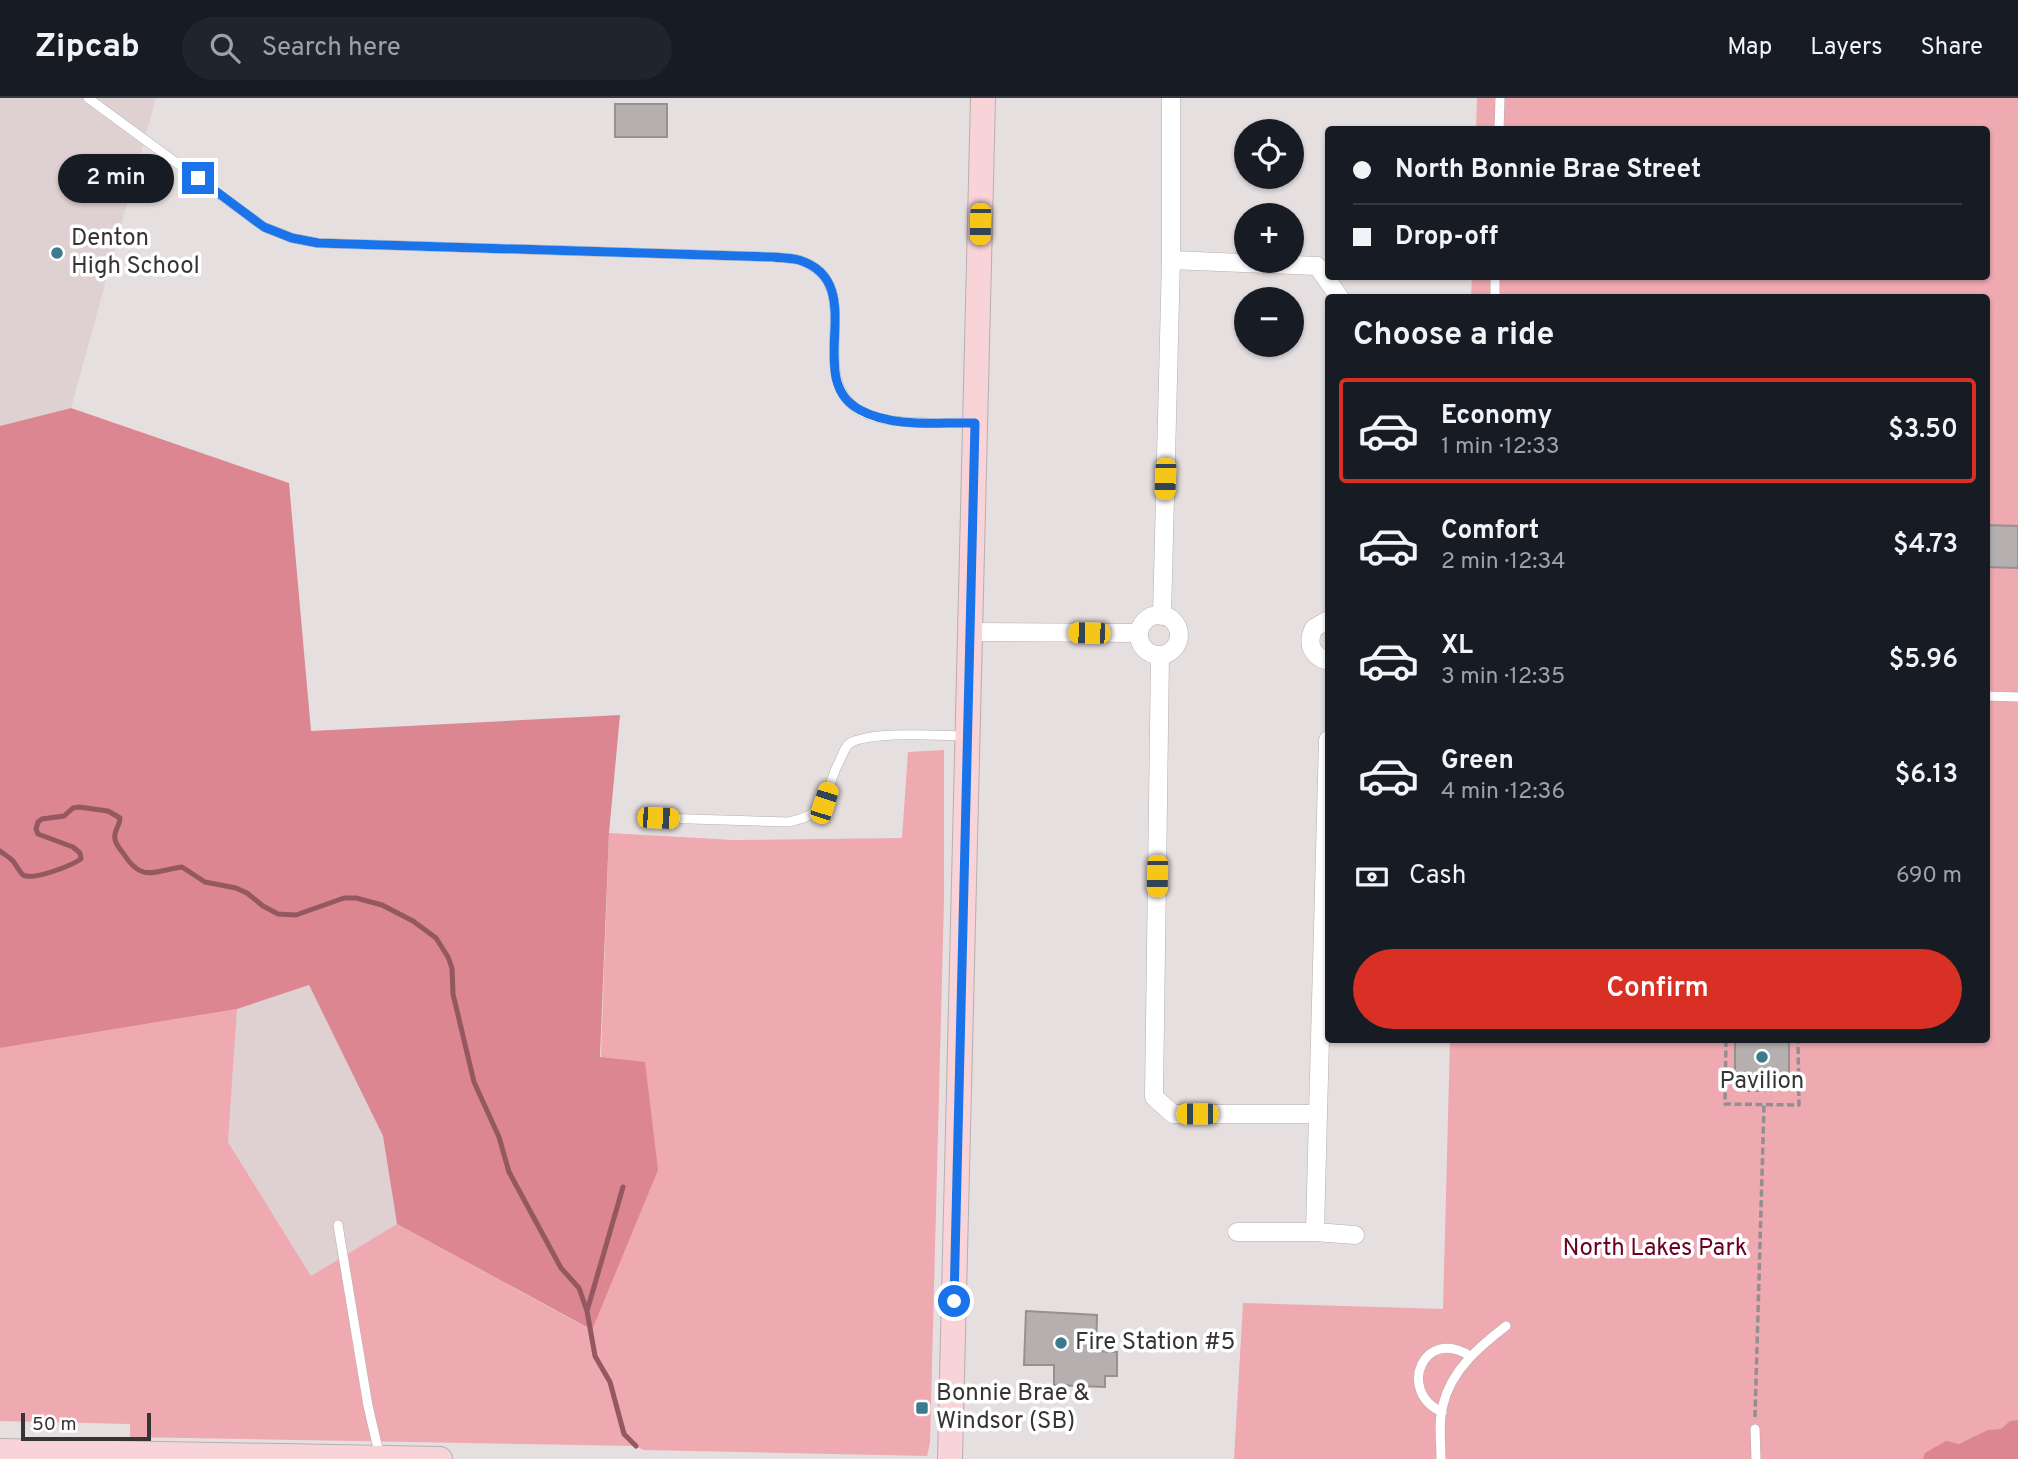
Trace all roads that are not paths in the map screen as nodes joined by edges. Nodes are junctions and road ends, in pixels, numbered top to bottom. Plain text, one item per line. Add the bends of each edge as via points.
1 (88, 98) edge
2 (983, 98) edge
3 (1171, 98) edge
4 (1500, 98) edge
5 (1499, 126) edge
6 (1171, 260) junction
7 (1325, 277) edge
8 (975, 423) junction
9 (1161, 615) junction
10 (1325, 622) edge
11 (970, 632) junction
12 (1139, 633) junction
13 (1160, 655) junction
14 (1325, 659) edge
15 (1990, 696) edge
16 (2018, 696) edge
17 (968, 736) junction
18 (658, 818) dead end
19 (1325, 852) edge
20 (1318, 1114) junction
21 (338, 1225) dead end
22 (1237, 1232) dead end
23 (1315, 1232) junction
24 (1355, 1235) dead end
25 (1506, 1326) dead end
26 (1470, 1356) junction
27 (1441, 1412) junction
28 (1755, 1429) road end
29 (14, 1454) edge
30 (380, 1459) edge
31 (440, 1459) edge
32 (950, 1459) edge
33 (1441, 1459) edge
34 (1756, 1459) edge

1 - 8 lane via 264,227 292,238 318,243 799,260 817,269 830,284 835,302 834,374 841,393 857,409 881,419
2 - 8 main road
3 - 6 street
4 - 5 lane
6 - 7 street via 1317,266
6 - 9 street
8 - 11 main road
9 - 12 street via 1144,622
9 - 13 street via 1173,621 1179,639 1172,650
10 - 14 street via 1314,628 1310,640 1313,652
11 - 12 street
11 - 17 main road
12 - 13 street via 1147,651
13 - 20 street via 1154,1097 1173,1114
15 - 16 lane
17 - 18 lane via 866,736 848,746 824,803 806,818 789,822
17 - 32 main road
19 - 20 street
20 - 23 street
21 - 30 lane
22 - 23 street
23 - 24 street
25 - 26 lane
26 - 27 lane via 1450,1384
26 - 27 lane via 1458,1348 1440,1348 1426,1356 1418,1373 1423,1399
27 - 33 lane
28 - 34 lane
29 - 30 main road
30 - 31 main road

